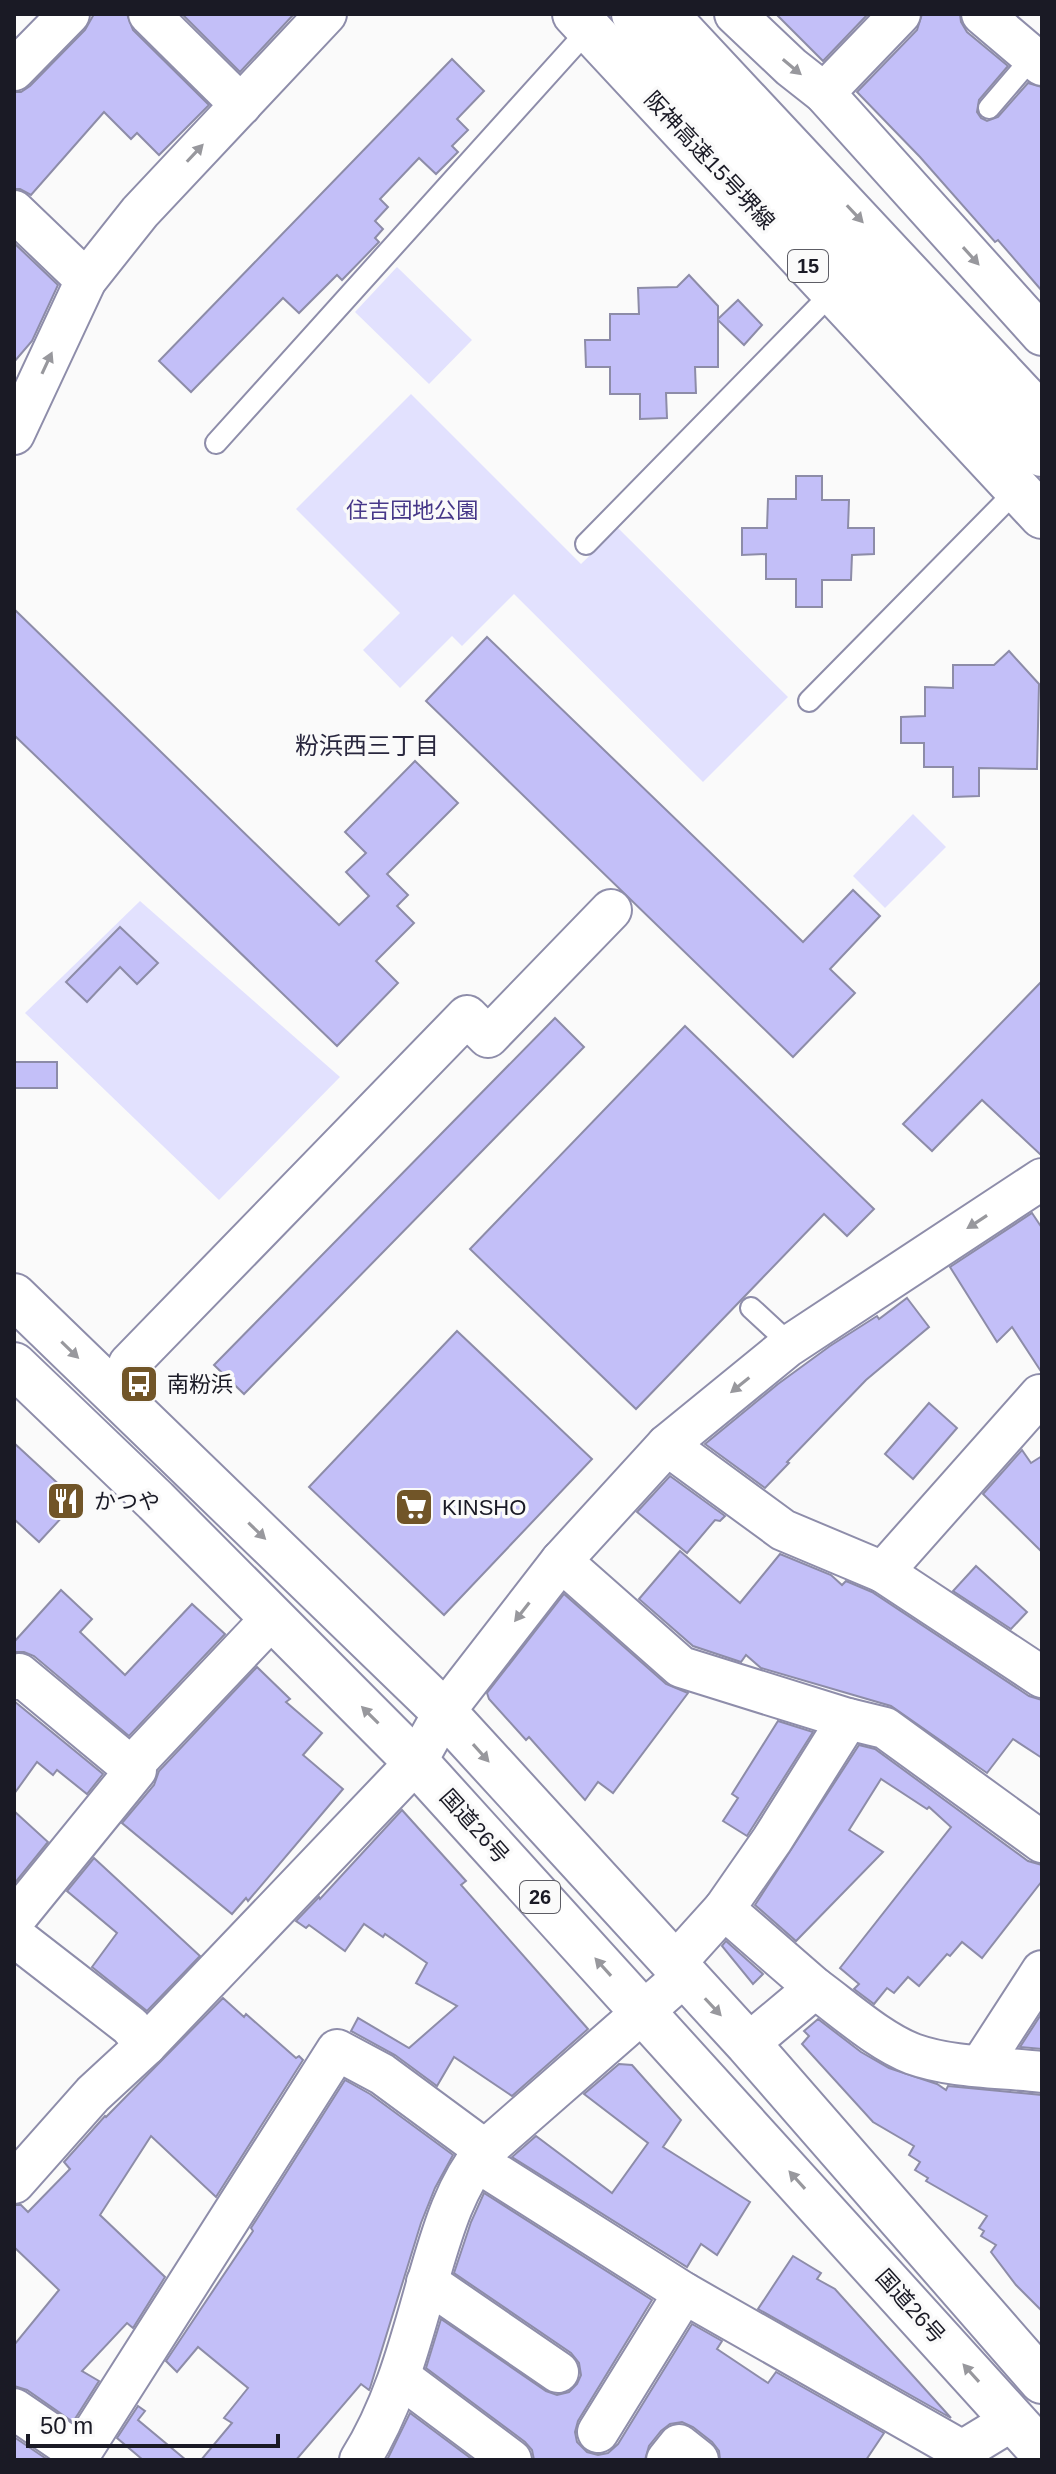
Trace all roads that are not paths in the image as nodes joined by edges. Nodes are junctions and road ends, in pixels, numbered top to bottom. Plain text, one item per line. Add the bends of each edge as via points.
1 (69, 14) edge
2 (149, 14) edge
3 (326, 14) edge
4 (634, 14) edge
5 (668, 14) edge
6 (735, 14) edge
7 (900, 14) edge
8 (982, 14) edge
9 (571, 22) edge
10 (1039, 56) edge
11 (14, 70) edge
12 (824, 93) junction
13 (241, 105) junction
14 (989, 108) dead end
15 (14, 211) edge
16 (86, 280) junction
17 (826, 299) junction
18 (1042, 333) edge
19 (1042, 414) edge
20 (14, 434) edge
21 (216, 443) dead end
22 (1042, 454) edge
23 (1026, 507) edge
24 (1042, 531) edge
25 (586, 544) dead end
26 (809, 701) dead end
27 (611, 910) dead end
28 (1042, 1179) edge
29 (14, 1296) edge
30 (751, 1308) dead end
31 (787, 1347) junction
32 (129, 1364) dead end
33 (14, 1365) edge
34 (1042, 1396) edge
35 (667, 1445) junction
36 (561, 1561) junction
37 (883, 1572) junction
38 (272, 1618) junction
39 (1042, 1677) edge
40 (14, 1679) edge
41 (444, 1712) junction
42 (848, 1719) junction
43 (416, 1762) junction
44 (131, 1767) junction
45 (1042, 1842) edge
46 (724, 1909) junction
47 (14, 1920) edge
48 (14, 1936) edge
49 (678, 1969) junction
50 (1042, 1971) edge
51 (815, 1988) junction
52 (645, 2013) junction
53 (748, 2044) junction
54 (146, 2045) junction
55 (981, 2065) junction
56 (1042, 2072) edge
57 (480, 2156) junction
58 (14, 2183) edge
59 (427, 2282) junction
60 (684, 2293) junction
61 (558, 2372) dead end
62 (400, 2377) junction
63 (1042, 2381) edge
64 (14, 2409) edge
65 (1013, 2420) junction
66 (598, 2432) dead end
67 (1042, 2452) edge
68 (78, 2457) edge
69 (360, 2460) edge
70 (511, 2460) edge
71 (667, 2460) edge
72 (698, 2460) edge

1 - 11 street
2 - 13 street
3 - 13 street
4 - 22 highway, 阪神高速15号堺線 / 15
5 -> 19 street
6 -> 12 street
7 - 12 street
8 - 10 street
9 - 17 street
9 - 21 lane
9 - 23 highway, 阪神高速15号堺線 / 15
10 - 14 lane
12 -> 18 street
16 -> 13 street via 140,212
15 - 16 street
20 -> 16 street
17 - 23 street
17 - 25 lane
23 - 24 street
23 - 26 lane
27 - 32 street via 488,1037 467,1016
28 -> 31 street
29 -> 41 highway, 26
30 - 31 lane
31 -> 35 street
33 - 38 highway, 国道26号 / 26
34 - 37 street
35 - 36 street
35 - 37 street via 783,1530
36 -> 41 street
36 - 42 street via 681,1667
37 - 39 street
43 -> 38 highway, 国道26号 / 26
38 - 44 street
40 - 44 street via 19,1674
41 - 43 street
41 -> 49 highway, 26
42 - 45 street via 885,1728
42 - 46 street
52 -> 43 highway, 国道26号 / 26
43 - 54 street
44 - 47 street via 136,1770
46 - 49 street via 687,1950
46 - 51 street
48 - 54 street via 130,2026
49 - 52 street
49 -> 53 highway, 26
50 - 55 street
51 - 53 street
51 - 55 street via 897,2047 934,2060
52 - 57 street
65 -> 52 highway, 国道26号 / 26
53 - 63 highway, 26
54 - 58 street via 93,2094
55 - 56 street
57 - 59 street via 443,2227
57 - 60 street
57 - 68 street via 382,2074 337,2050
59 - 61 street
59 - 62 street
60 - 65 street via 962,2451
60 - 66 street
62 - 69 street
62 - 70 street
64 - 68 street
65 - 67 highway, 国道26号 / 26
71 - 72 street via 679,2445

